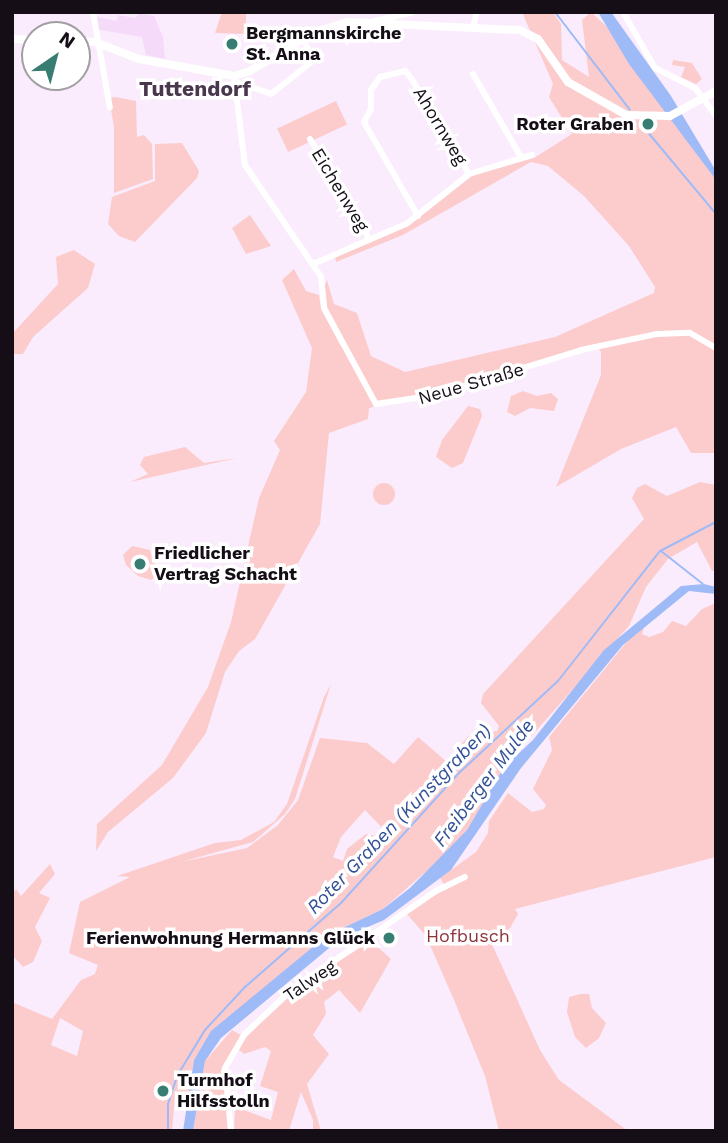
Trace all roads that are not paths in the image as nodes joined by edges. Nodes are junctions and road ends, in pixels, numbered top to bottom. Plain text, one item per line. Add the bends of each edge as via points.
1 (93, 12) edge
2 (413, 12) edge
3 (477, 12) edge
4 (623, 12) edge
5 (375, 21) junction
6 (473, 27) junction
7 (303, 39) junction
8 (91, 42) edge
9 (95, 42) junction
10 (473, 74) dead end
11 (234, 78) junction
12 (716, 91) edge
13 (700, 102) junction
14 (110, 108) dead end
15 (716, 116) edge
16 (310, 139) dead end
17 (532, 155) dead end
18 (521, 157) junction
19 (469, 174) junction
20 (418, 216) junction
21 (370, 240) junction
22 (313, 264) junction
23 (716, 348) edge
24 (465, 877) dead end
25 (232, 1131) edge

1 - 9 street
2 - 5 street
3 - 6 street
4 - 13 street via 655,68 687,82
5 - 6 street
5 - 7 street via 326,27
6 - 13 street via 532,34 568,82 609,107 646,118 670,116
7 - 11 street
7 - 11 street via 314,60 271,94
8 - 9 street
9 - 11 street via 139,59
9 - 14 street
10 - 18 street
11 - 22 street via 245,165
12 - 13 street
13 - 15 street
16 - 21 street, Eichenweg
17 - 18 street
18 - 19 street
19 - 20 street
19 - 20 street, Ahornweg via 405,71 380,77 371,90 364,122
20 - 21 street
21 - 22 street
22 - 23 street, Neue Straße via 321,277 324,308 376,404 435,395 580,350 657,334 690,333
24 - 25 street, Talweg via 436,891 290,991 252,1026 225,1068

